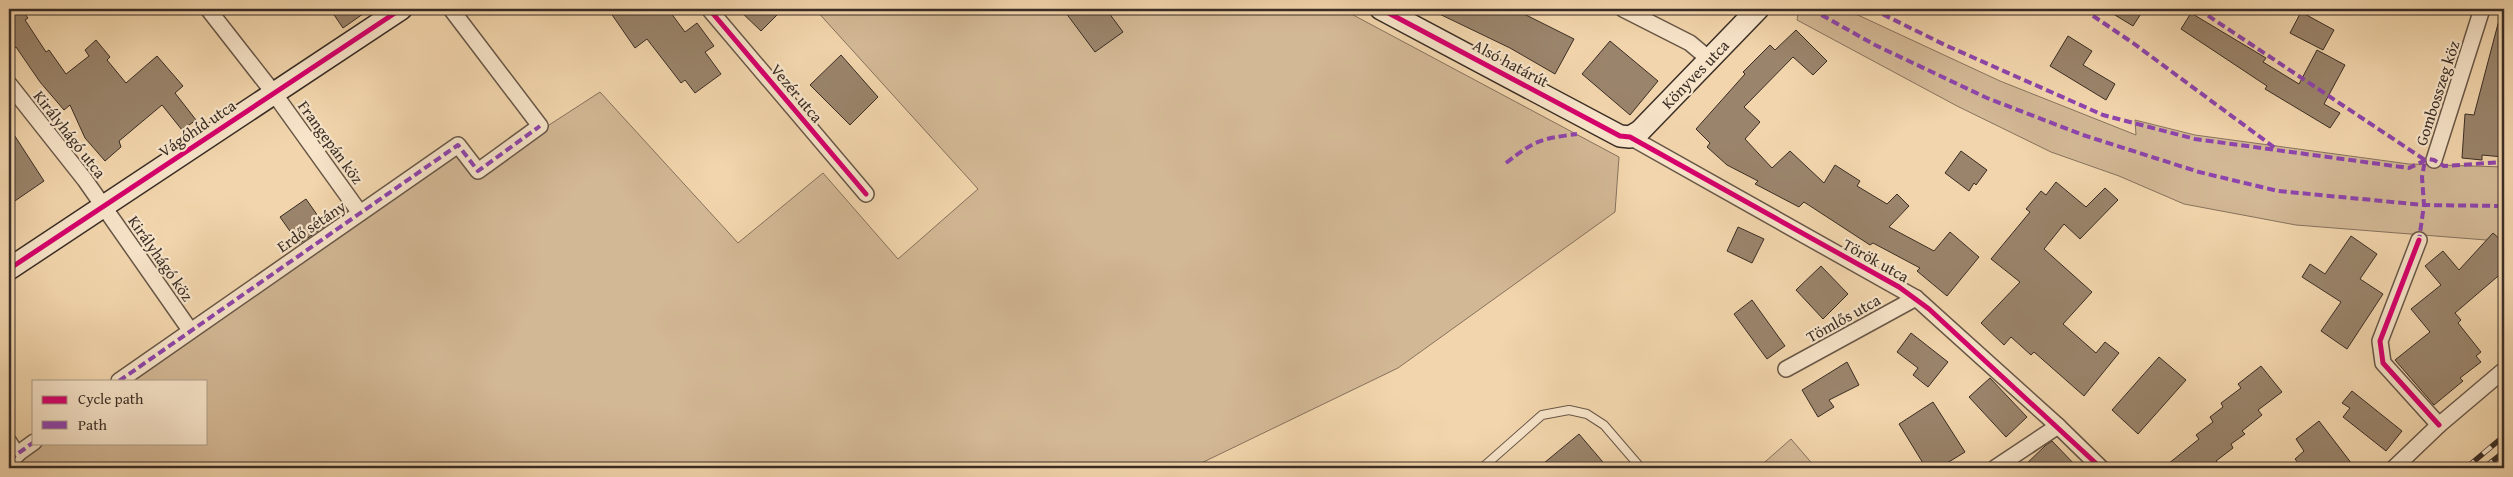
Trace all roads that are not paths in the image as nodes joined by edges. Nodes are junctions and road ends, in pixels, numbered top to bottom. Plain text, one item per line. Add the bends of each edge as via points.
1 (208, 9) edge
2 (401, 9) edge
3 (451, 9) edge
4 (709, 9) edge
5 (1381, 9) edge
6 (1623, 9) edge
7 (1758, 9) edge
8 (2482, 9) edge
9 (1709, 59) junction
10 (9, 84) edge
11 (273, 92) junction
12 (1630, 136) junction
13 (2434, 160) dead end
14 (866, 194) dead end
15 (103, 206) junction
16 (360, 213) junction
17 (2420, 240) dead end
18 (9, 269) edge
19 (1916, 298) junction
20 (190, 330) junction
21 (1786, 369) dead end
22 (2504, 370) edge
23 (120, 380) edge
24 (2439, 425) junction
25 (2058, 426) junction
26 (32, 443) edge
27 (11, 452) edge
28 (1482, 468) edge
29 (1641, 468) edge
30 (1995, 468) edge
31 (2101, 468) edge
32 (2394, 468) edge

1 - 11 street, Frangepán köz
2 - 11 street, Vágóhíd utca
3 - 16 street, Erdő sétány via 540,126 478,171 458,145
4 - 14 street, Vezér utca
5 - 12 street, Alsó határút via 1620,136
6 - 9 street via 1690,43
7 - 9 street, Könyves utca
8 - 13 street, Gombosszeg köz
9 - 12 street, Könyves utca via 1640,131
10 - 15 street, Királyhágó utca
11 - 15 street, Vágóhíd utca
11 - 16 street, Frangepán köz
12 - 19 street, Török utca
15 - 18 street, Vágóhíd utca
15 - 20 street, Királyhágó köz
16 - 20 street, Erdő sétány
17 - 24 street via 2380,342 2384,363
19 - 21 street, Tömlős utca
19 - 25 street, Török utca
20 - 23 street, Erdő sétány
22 - 24 street
24 - 32 street
25 - 30 street
25 - 31 street, Török utca
26 - 27 street
28 - 29 lane via 1542,415 1569,410 1588,414 1604,425

